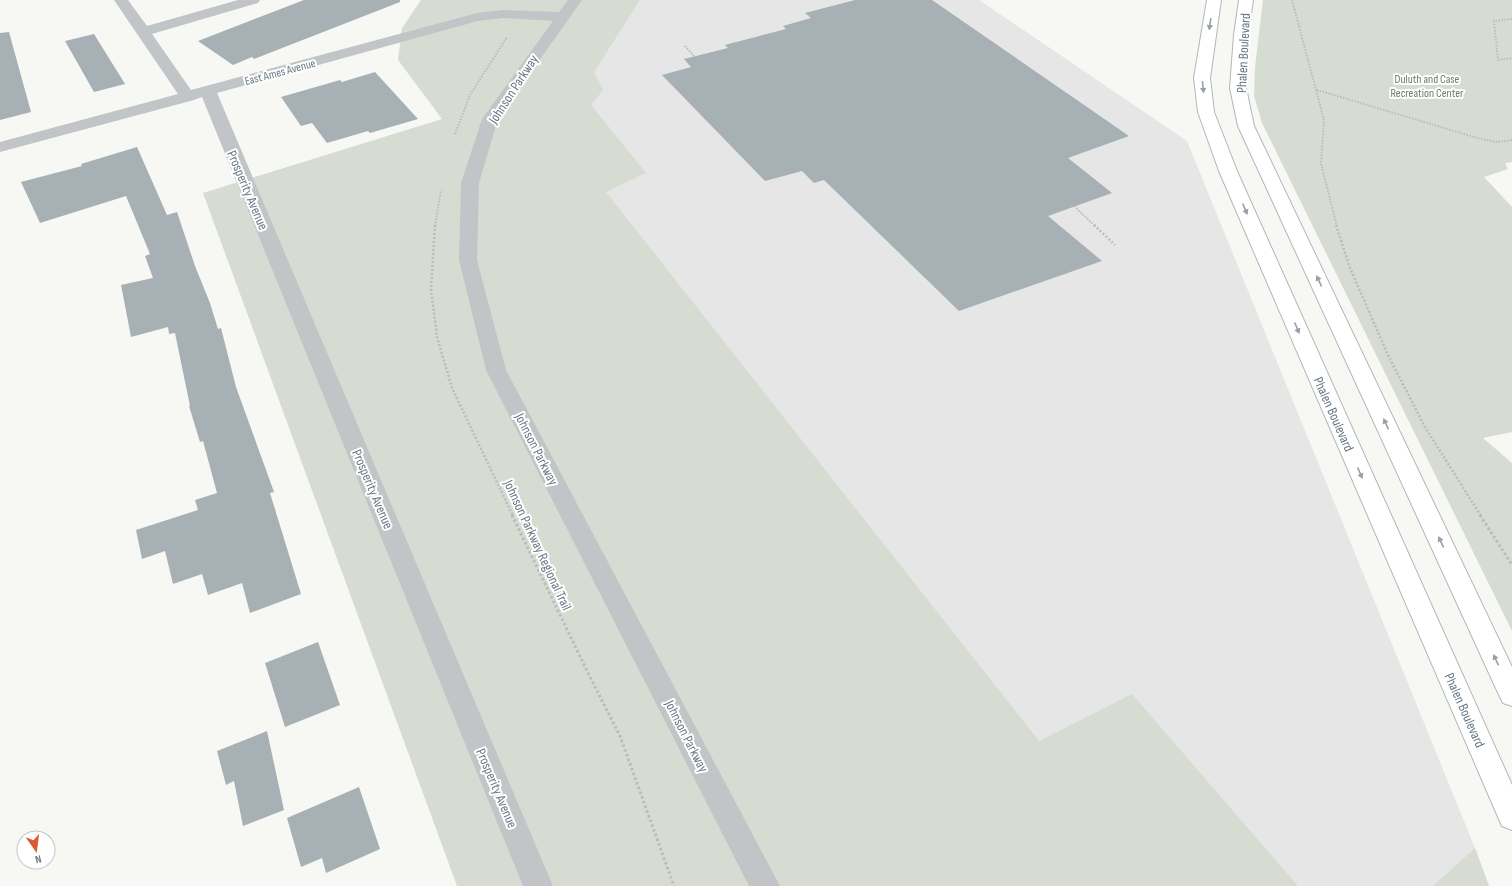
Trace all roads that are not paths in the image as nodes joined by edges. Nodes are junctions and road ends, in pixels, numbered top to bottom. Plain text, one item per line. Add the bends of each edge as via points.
1 (121, 0) edge
2 (253, 0) edge
3 (1214, 0) edge
4 (1246, 0) edge
5 (569, 8) edge
6 (143, 32) junction
7 (198, 94) junction
8 (0, 147) edge
9 (1512, 695) edge
10 (1512, 817) edge
11 (538, 886) edge
12 (765, 886) edge

1 - 6 street, Prosperity Avenue
2 - 6 street
3 -> 10 main road, Phalen Boulevard via 1202,78 1206,112 1228,171
9 -> 4 main road, Phalen Boulevard via 1246,126 1238,88
5 - 7 street, East Ames Avenue via 477,18
5 - 12 street, Johnson Parkway via 490,119 470,183 468,260 496,370
6 - 7 street, Prosperity Avenue
7 - 8 street, East Ames Avenue
7 - 11 street, Prosperity Avenue

